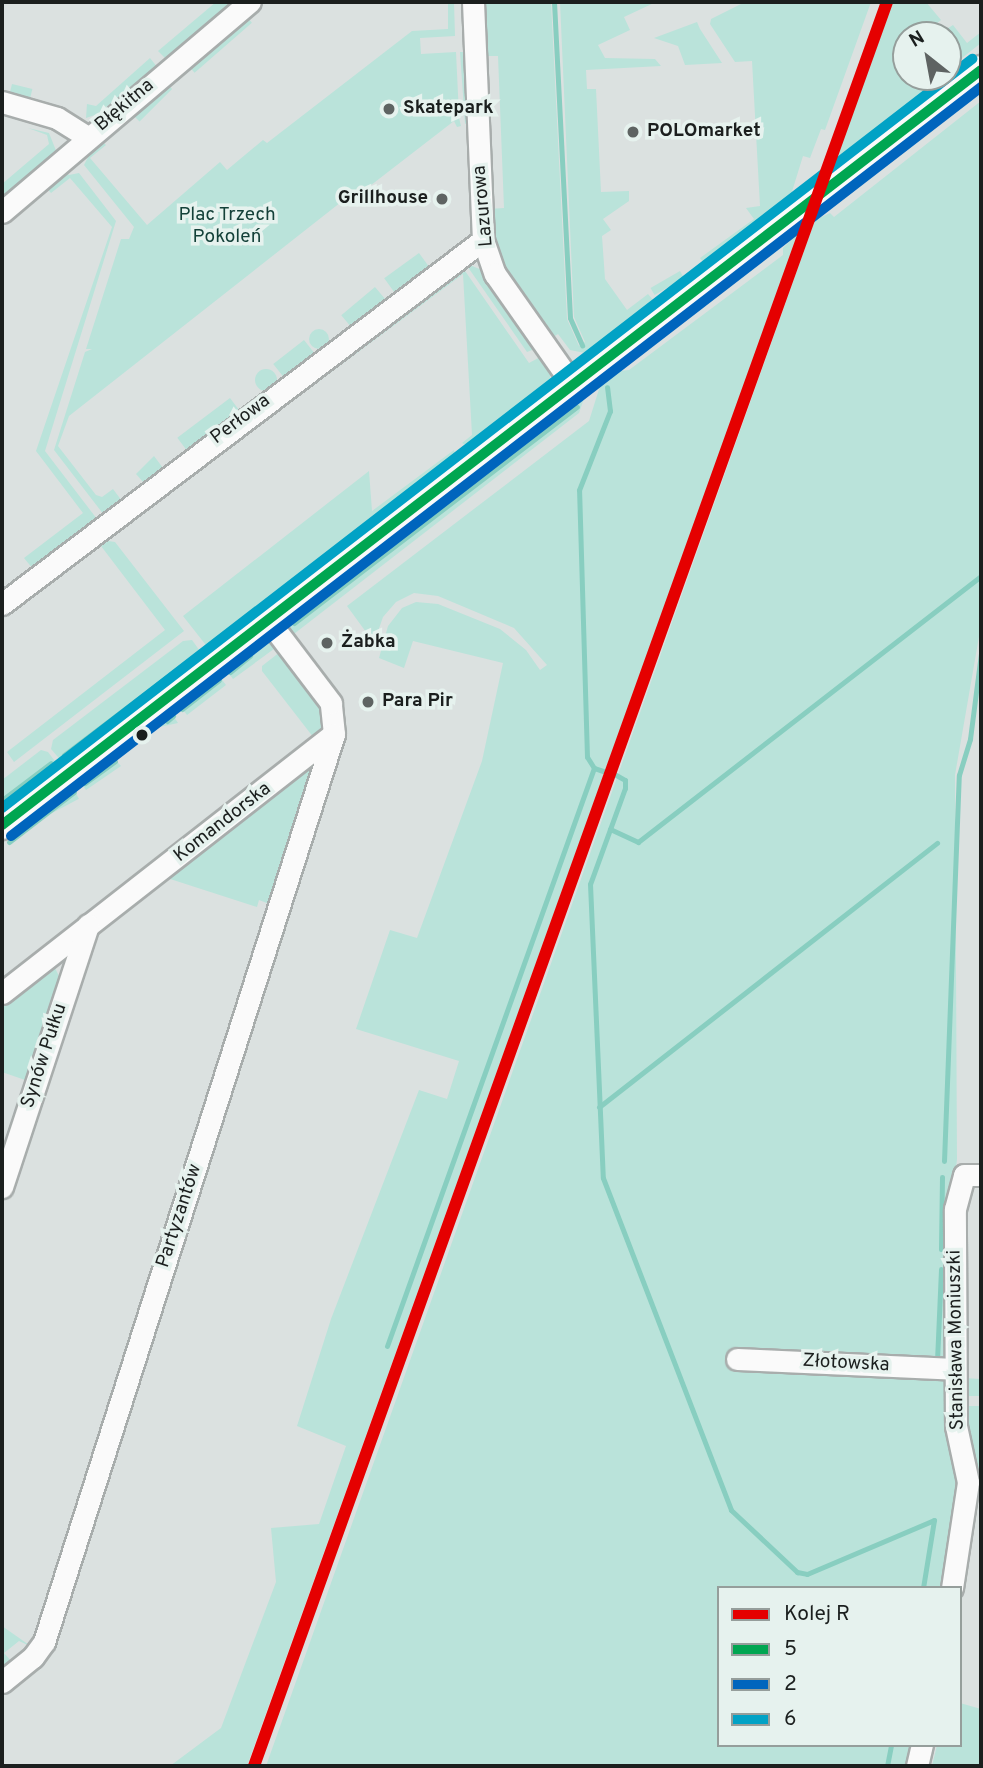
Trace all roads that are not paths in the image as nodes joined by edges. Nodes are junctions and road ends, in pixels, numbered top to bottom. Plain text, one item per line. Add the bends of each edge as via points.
1 (250, 2) edge
2 (473, 2) edge
3 (981, 70) edge
4 (2, 102) edge
5 (88, 137) junction
6 (2, 212) edge
7 (483, 240) junction
8 (573, 385) junction
9 (2, 604) edge
10 (268, 620) junction
11 (334, 734) junction
12 (2, 825) edge
13 (88, 926) junction
14 (2, 993) edge
15 (972, 1175) edge
16 (2, 1187) edge
17 (737, 1359) dead end
18 (955, 1369) junction
19 (975, 1482) edge
20 (952, 1586) edge
21 (2, 1682) edge
22 (922, 1747) edge
23 (917, 1766) edge

1 - 5 street, Błękitna
2 - 7 street, Lazurowa
3 - 8 street
4 - 5 street via 57,118
5 - 6 street, Błękitna
7 - 8 street, Lazurowa via 495,274
7 - 9 street, Perłowa
8 - 10 street
10 - 11 street via 331,703
10 - 12 street
11 - 13 street, Komandorska
11 - 21 street, Partyzantów via 44,1642
13 - 14 street, Komandorska
13 - 16 street, Synów Pułku
15 - 18 street, Stanisława Moniuszki via 955,1209
17 - 18 street, Złotowska
18 - 19 street, Stanisława Moniuszki via 956,1426
19 - 20 street, Stanisława Moniuszki
22 - 23 street

